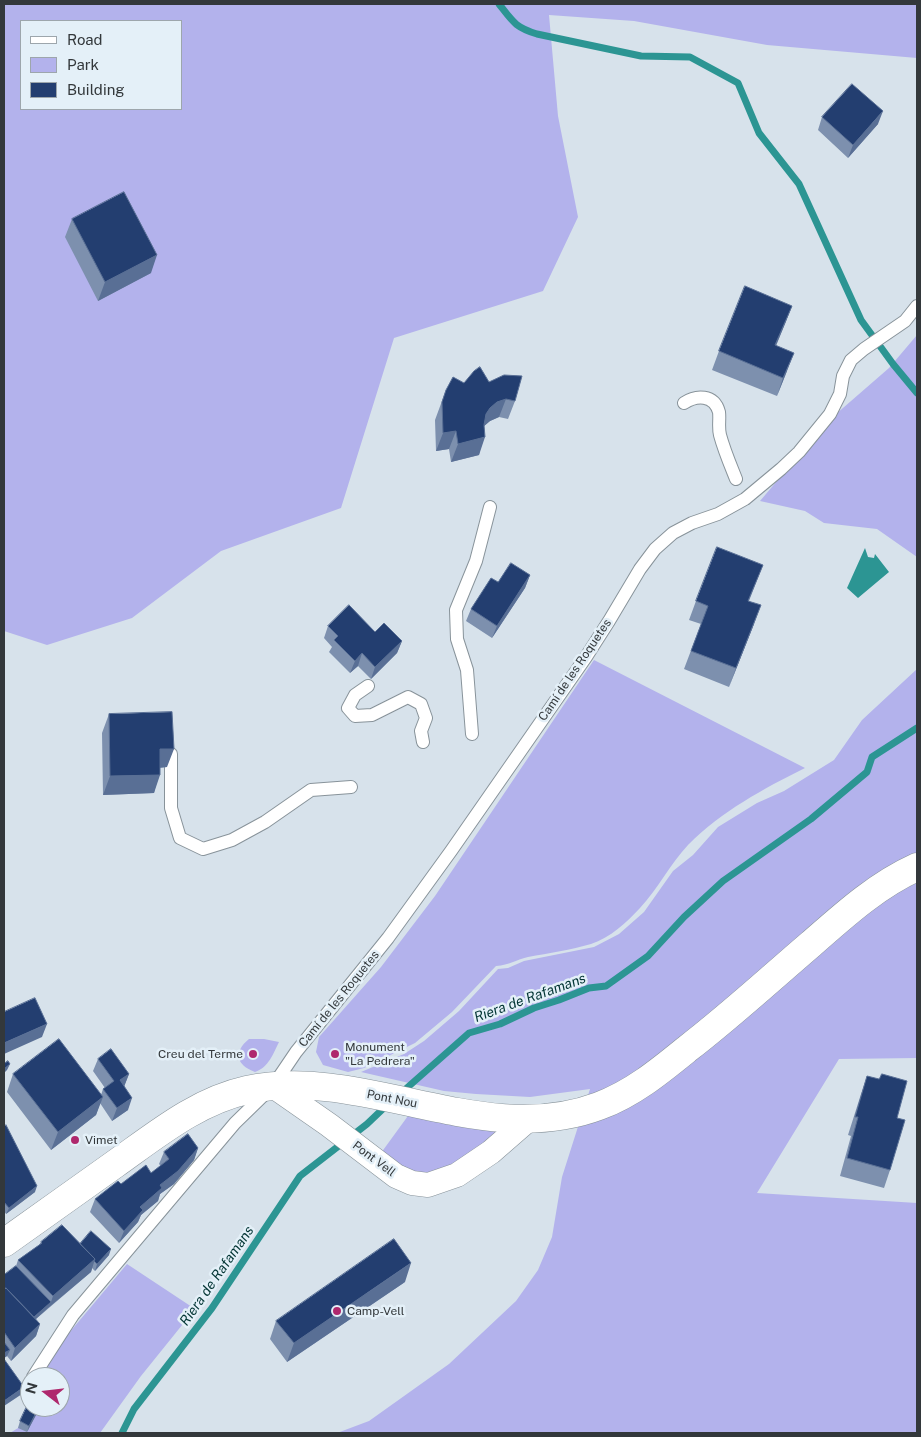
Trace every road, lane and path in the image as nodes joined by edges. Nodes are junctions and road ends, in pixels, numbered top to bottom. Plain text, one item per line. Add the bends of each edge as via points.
1 (917, 306) edge
2 (684, 403) dead end
3 (736, 479) dead end
4 (490, 507) dead end
5 (368, 686) dead end
6 (472, 734) dead end
7 (423, 742) dead end
8 (171, 754) edge
9 (351, 787) dead end
10 (917, 867) edge
11 (274, 1086) junction
12 (530, 1118) junction
13 (4, 1243) edge
14 (40, 1367) edge

1 - 11 lane, Camí de les Roquetes via 905,321 851,360 830,414 799,452 745,498 718,514 692,522 654,549 595,642 451,851 388,938 296,1052
2 - 3 lane via 693,397 705,397 713,403 718,411 718,430
4 - 6 lane via 476,561 456,610 457,639 467,670
5 - 7 lane via 356,695 348,708 355,716 372,715 408,697 421,704 426,718 421,731
8 - 9 lane via 171,808 180,838 203,849 232,840 265,822 311,790
10 - 12 main road, Pont Nou via 893,879 863,901 703,1037 638,1086 619,1098 580,1112
11 - 12 main road, Pont Nou via 339,1088 446,1110 497,1118
11 - 12 street, Pont Vell via 396,1176 428,1185 458,1175
11 - 13 main road, Pont Nou via 221,1097 198,1108
11 - 14 lane, Camí de les Roquetes via 235,1123 73,1315

